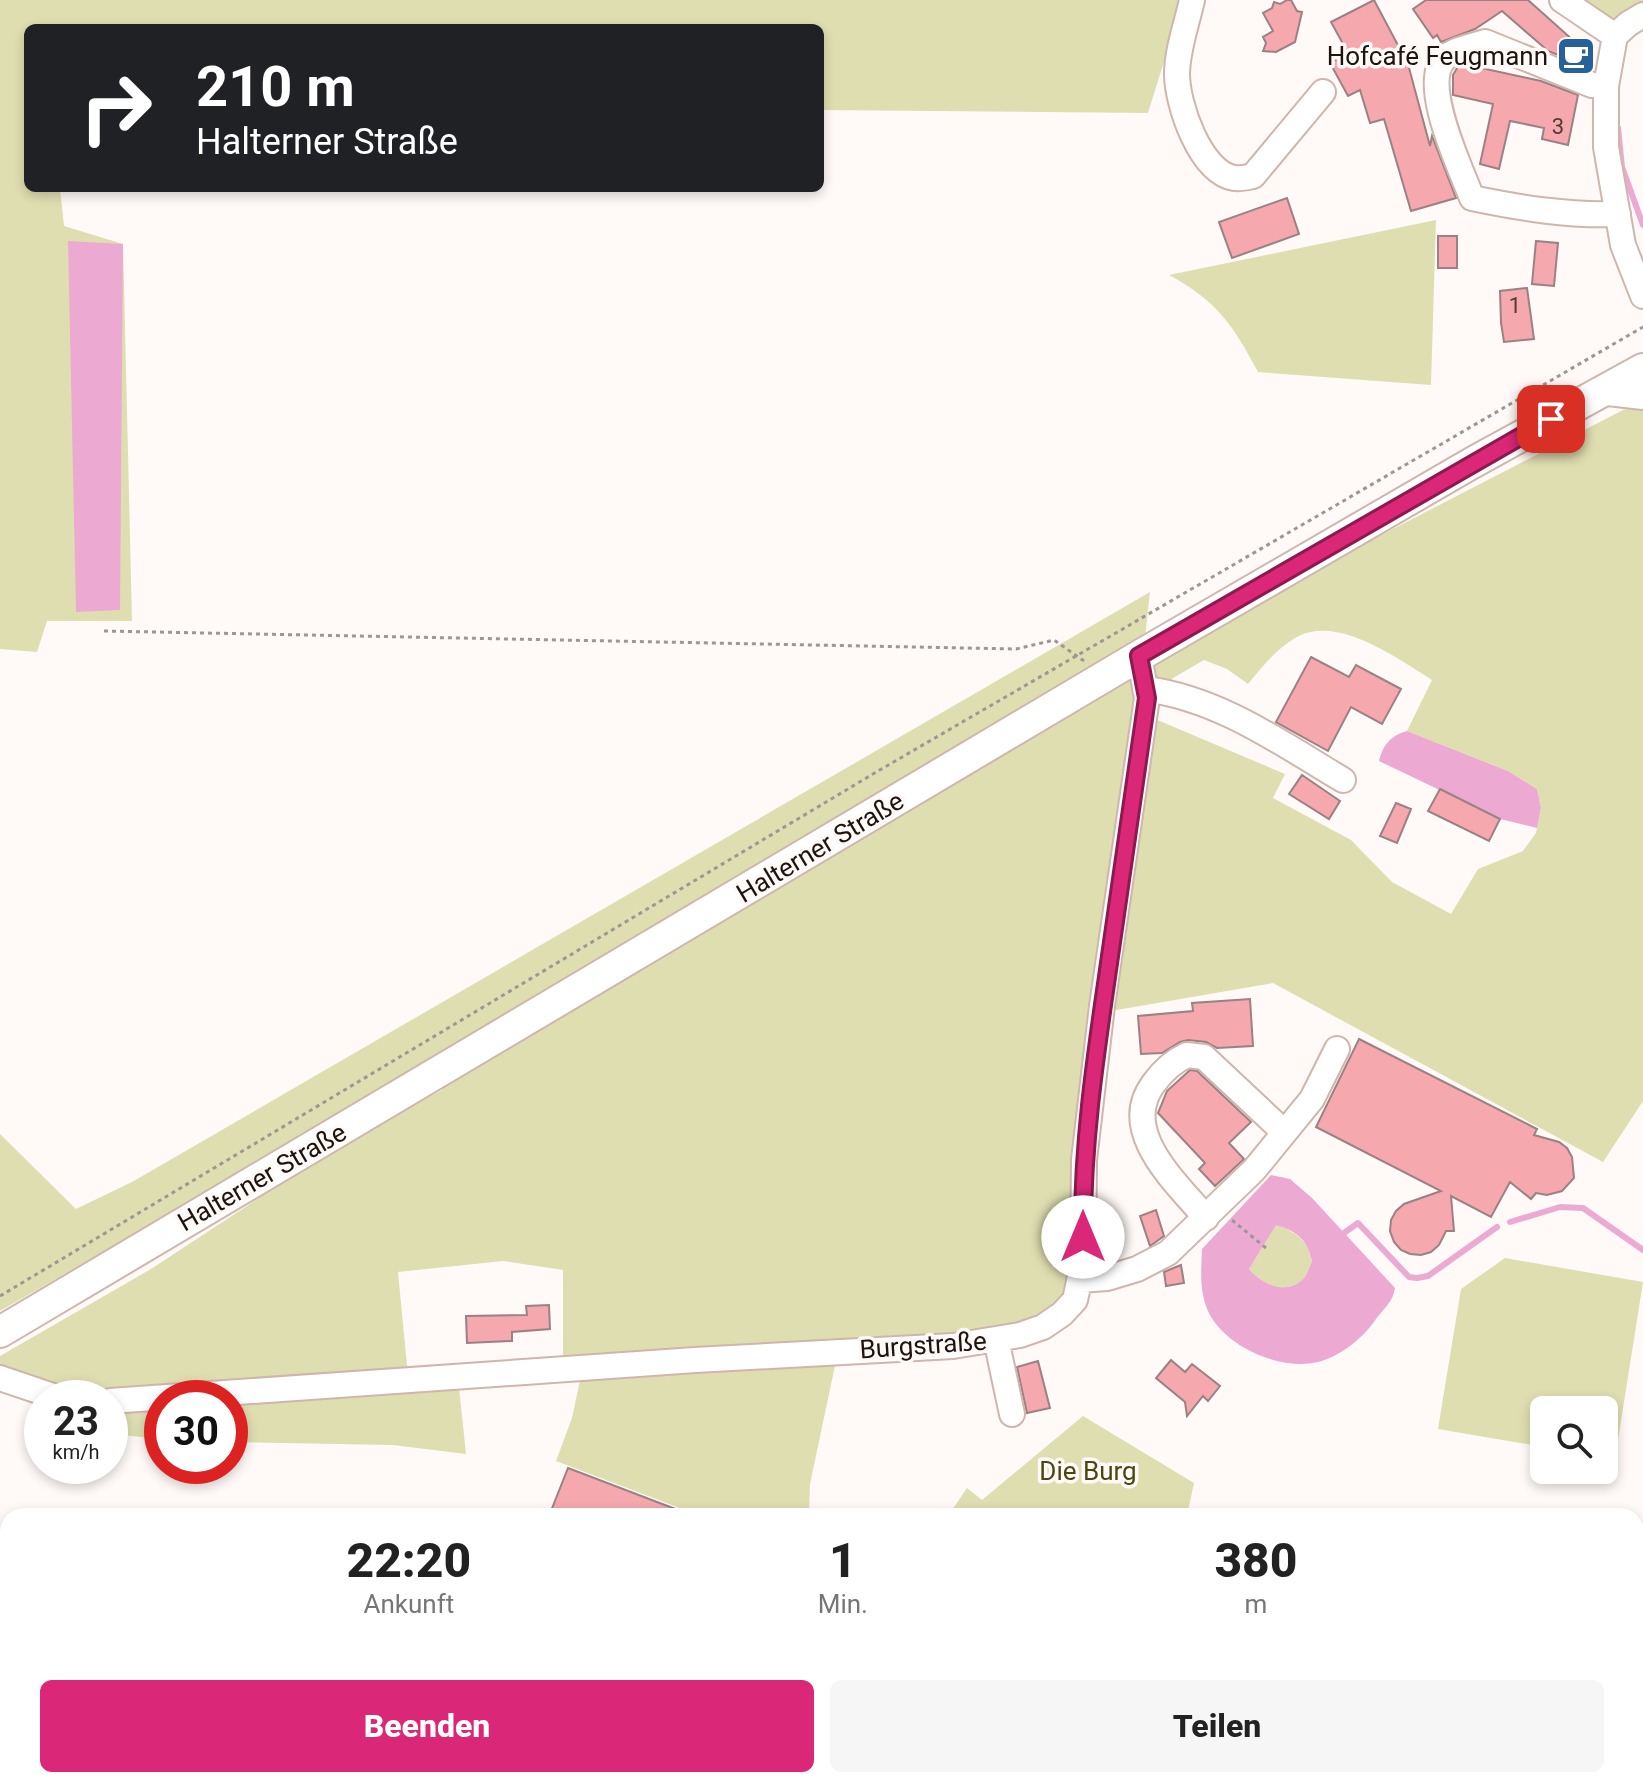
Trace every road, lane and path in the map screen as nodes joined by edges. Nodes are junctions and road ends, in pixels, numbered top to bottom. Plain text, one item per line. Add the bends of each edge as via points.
1 (1192, 0) edge
2 (1562, 0) edge
3 (1643, 15) edge
4 (1615, 36) junction
5 (1606, 86) junction
6 (1323, 92) dead end
7 (1618, 214) junction
8 (1643, 253) edge
9 (1643, 296) edge
10 (1643, 327) edge
11 (1643, 369) edge
12 (1599, 392) junction
13 (1643, 397) edge
14 (104, 631) dead end
15 (1077, 655) junction
16 (1139, 656) junction
17 (1105, 676) junction
18 (1145, 689) junction
19 (1343, 780) dead end
20 (1337, 1049) dead end
21 (1284, 1132) junction
22 (1211, 1212) junction
23 (1266, 1248) dead end
24 (1080, 1280) junction
25 (0, 1296) edge
26 (0, 1332) edge
27 (996, 1339) junction
28 (0, 1378) edge
29 (24, 1386) edge
30 (128, 1400) edge
31 (1012, 1414) dead end

1 - 6 street via 1177,73 1197,146 1216,167 1233,178 1253,176
2 - 4 street
3 - 4 street
4 - 5 street
5 - 7 street via 1606,147
5 - 7 street via 1485,42 1446,57 1436,73 1437,99 1472,198 1516,208
7 - 8 street
7 - 9 street via 1623,245
10 - 15 path
11 - 12 main road, Halterner Straße
12 - 13 street
12 - 16 main road, Halterner Straße
14 - 15 path via 1016,649 1054,640
15 - 17 path
15 - 25 path
16 - 17 main road, Halterner Straße
16 - 18 street, Burgstraße
17 - 26 main road, Halterner Straße
18 - 19 street via 1192,699 1249,724
18 - 24 street, Burgstraße via 1084,1160
20 - 21 street via 1312,1099
21 - 22 street
21 - 22 street via 1204,1057 1187,1055 1159,1076 1145,1095 1143,1131 1152,1151
22 - 23 path
22 - 24 street via 1168,1253 1137,1269
24 - 27 street, Burgstraße via 1075,1300 1062,1314 1043,1327
27 - 30 street, Burgstraße
27 - 31 street
28 - 29 street

